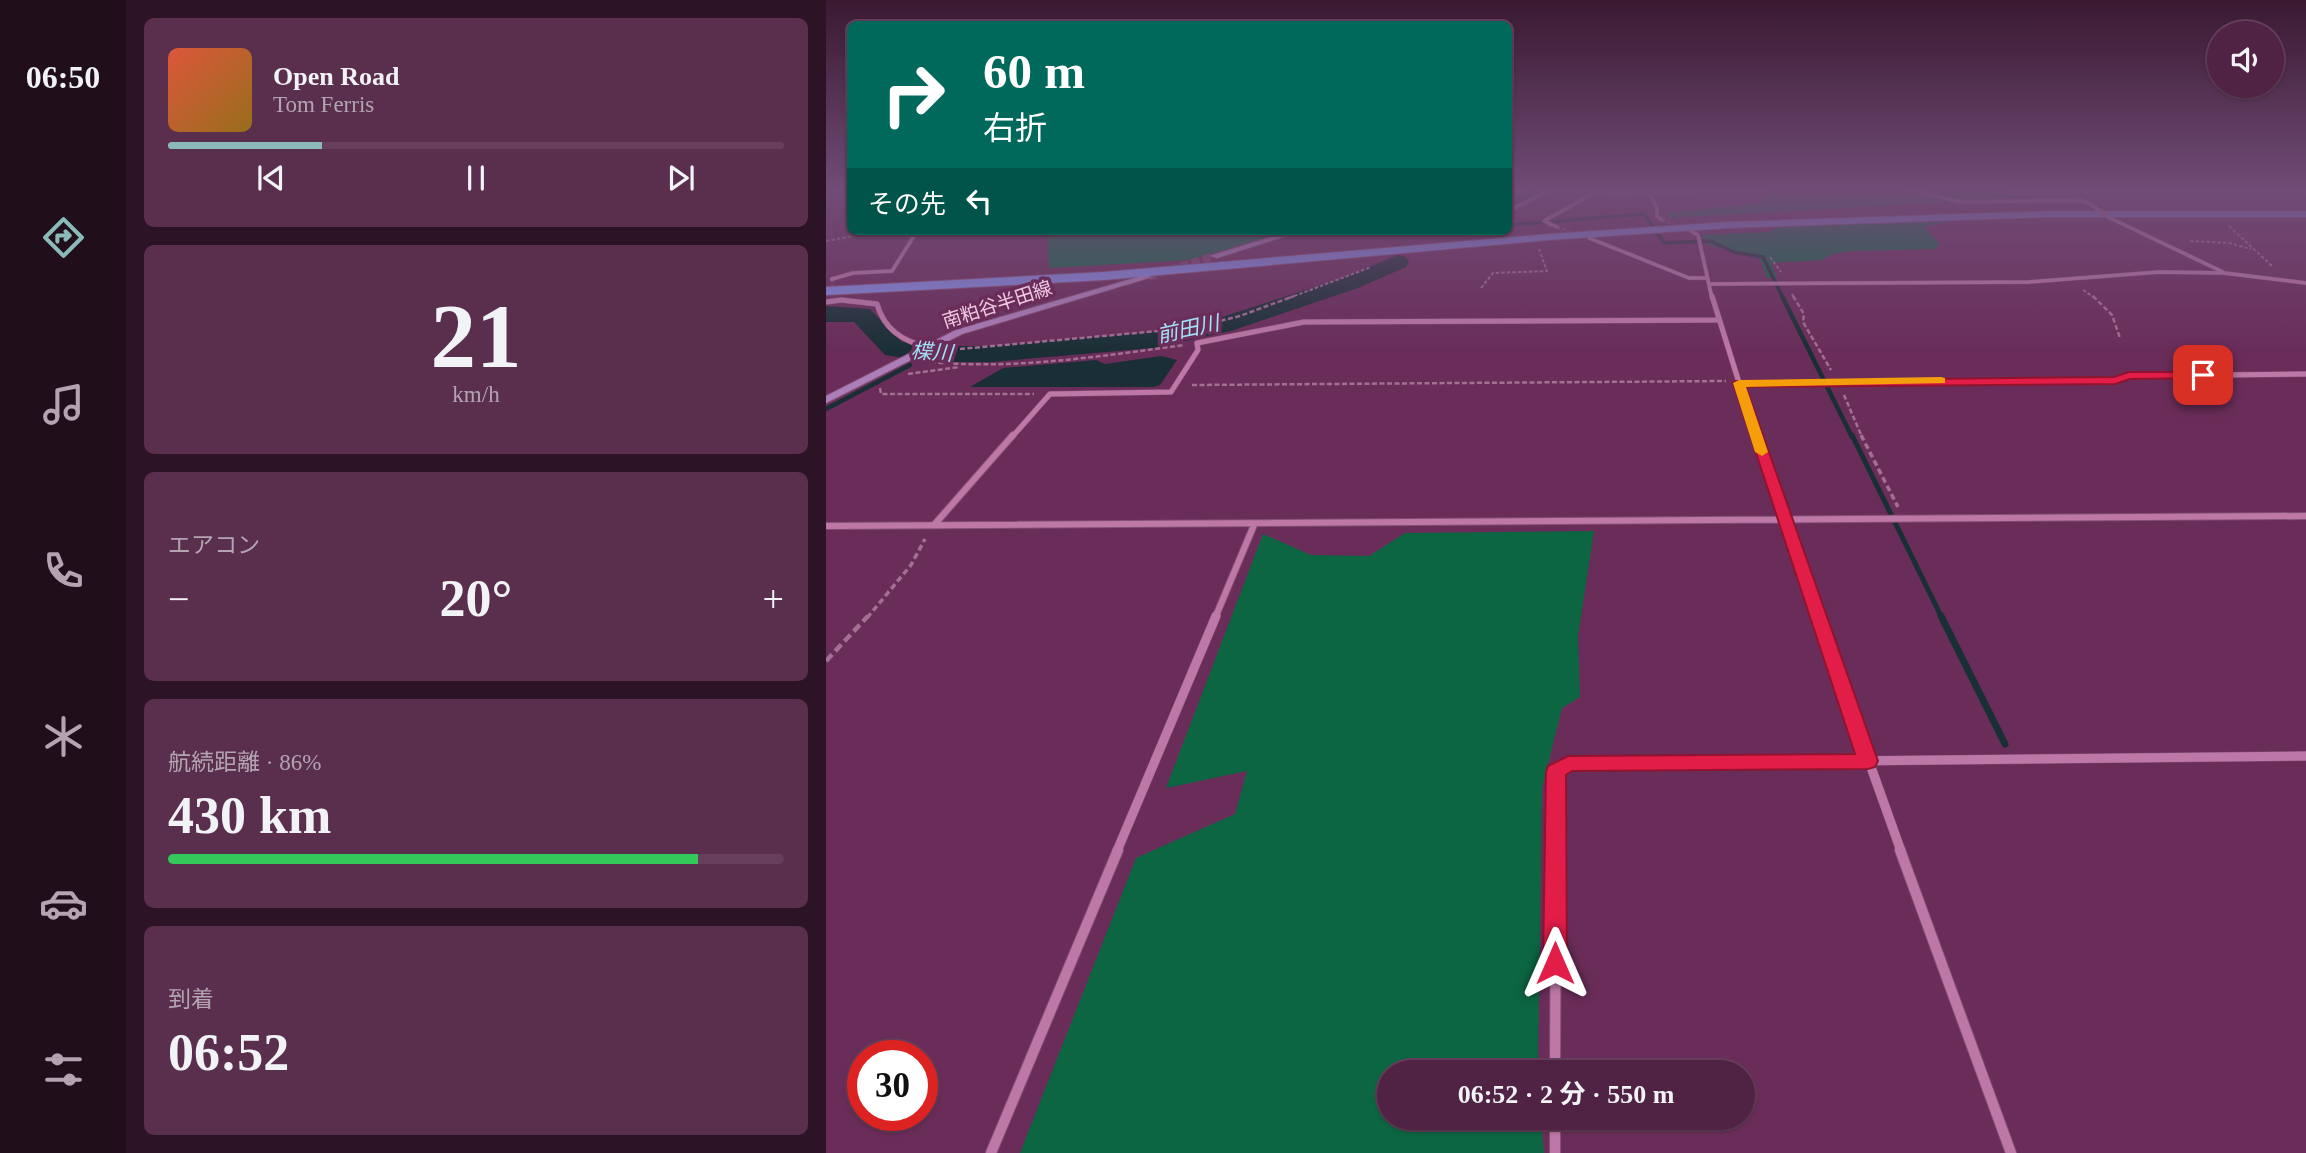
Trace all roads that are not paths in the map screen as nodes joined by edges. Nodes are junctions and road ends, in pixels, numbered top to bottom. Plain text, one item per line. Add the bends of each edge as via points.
1 (910, 243) edge
2 (1258, 243) edge
3 (1483, 243) edge
4 (1601, 243) edge
5 (1699, 243) edge
6 (2161, 243) edge
7 (1214, 256) tunnel mouth
8 (2224, 273) junction
9 (1148, 277) tunnel mouth
10 (1706, 278) junction
11 (2306, 283) edge
12 (1710, 284) junction
13 (829, 287) edge
14 (841, 300) junction
15 (826, 302) edge
16 (1717, 320) junction
17 (925, 348) junction
18 (2306, 374) edge
19 (1739, 382) junction
20 (826, 400) edge
21 (2306, 516) edge
22 (1784, 521) junction
23 (937, 525) junction
24 (1254, 525) junction
25 (826, 526) edge
26 (2306, 756) edge
27 (1868, 761) junction
28 (1555, 1060) edge
29 (1555, 1130) edge
30 (991, 1153) edge
31 (1555, 1153) edge
32 (2011, 1153) edge

1 - 13 street via 892,271 853,273
2 - 7 main road
3 - 13 highway via 1104,276
4 - 10 street via 1689,278
5 - 10 street
6 - 8 street, bridge
8 - 11 street
8 - 12 street via 2158,271 2063,280
9 - 17 main road, 南粕谷半田線 via 999,319
10 - 12 street
12 - 16 street
13 - 14 street
14 - 15 street
14 - 17 street via 877,304 899,338
16 - 19 street
16 - 23 street via 1304,322 1197,343 1198,350 1171,392 1050,394
17 - 20 main road, 南粕谷半田線
18 - 19 street
19 - 22 street
21 - 22 street
22 - 24 street
22 - 27 street
23 - 24 street
23 - 25 street
24 - 30 street
26 - 27 street
27 - 28 street via 1568,764 1556,772
27 - 32 street
29 - 31 street

